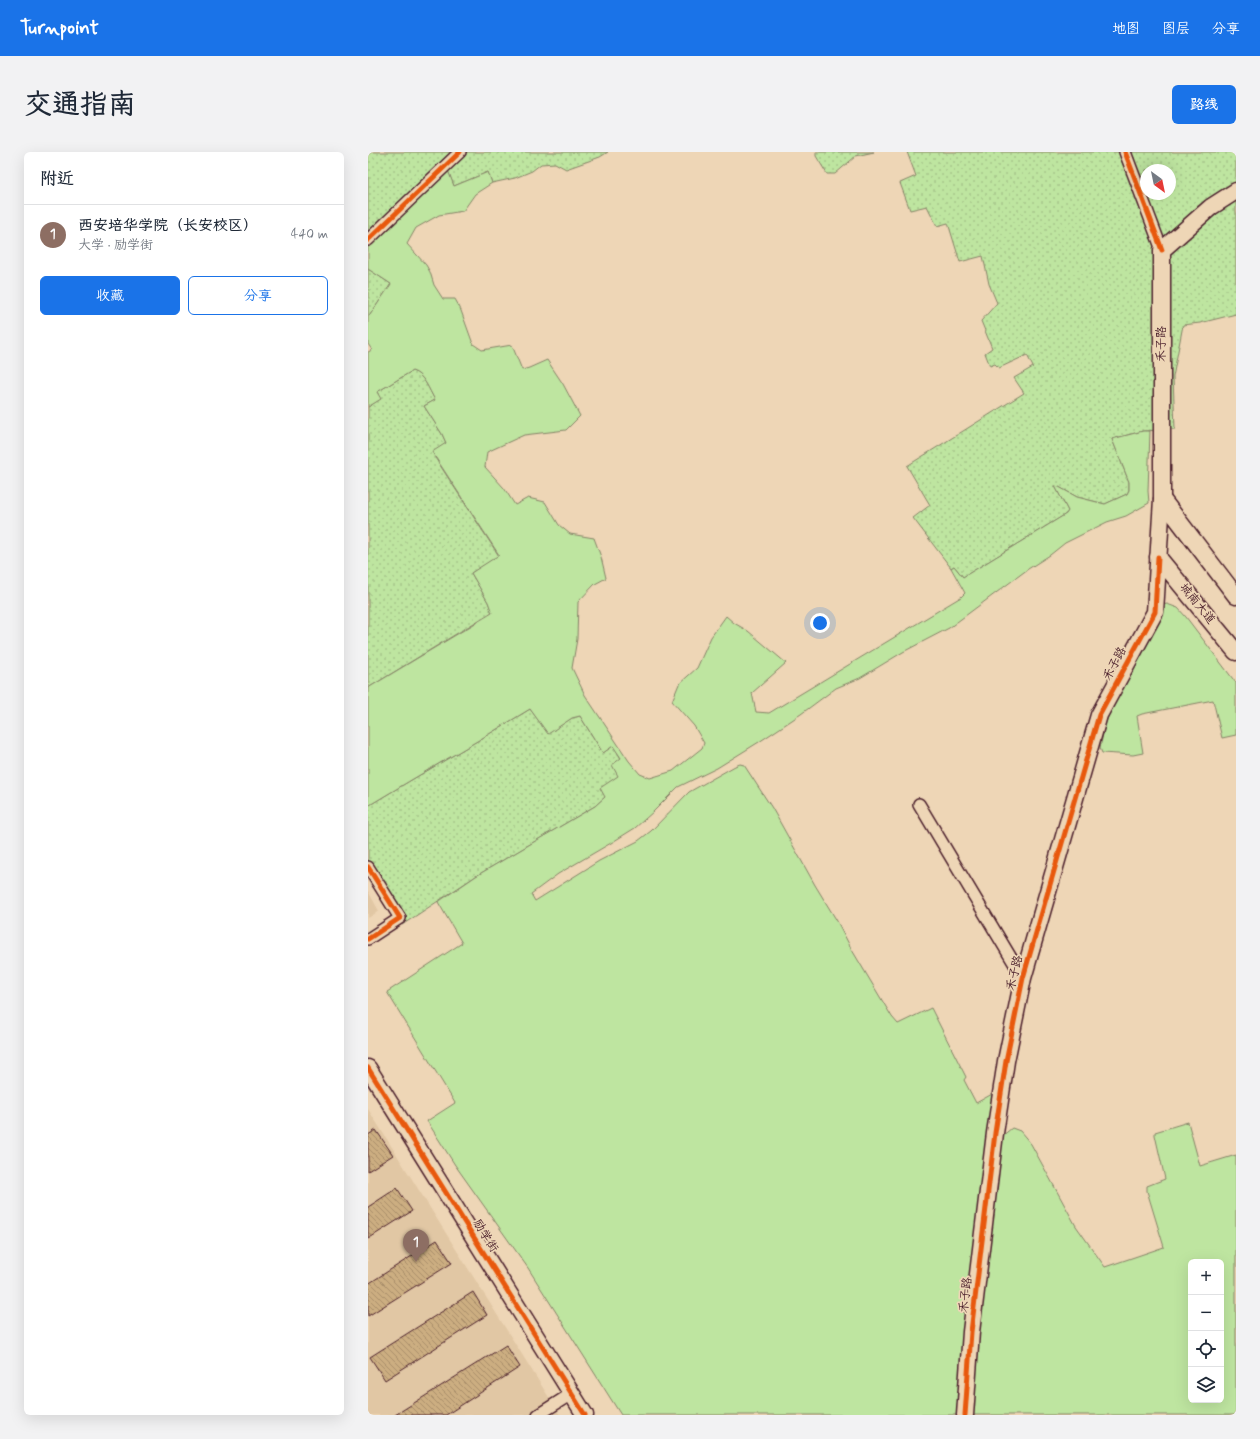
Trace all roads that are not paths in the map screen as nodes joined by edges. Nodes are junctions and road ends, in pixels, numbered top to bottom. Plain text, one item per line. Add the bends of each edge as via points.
1 (460, 152) edge
2 (1125, 152) edge
3 (1236, 191) edge
4 (368, 240) edge
5 (1162, 250) junction
6 (1162, 499) junction
7 (1158, 557) junction
8 (1236, 596) edge
9 (1236, 652) edge
10 (919, 804) dead end
11 (368, 867) edge
12 (368, 939) edge
13 (1024, 978) junction
14 (368, 1068) edge
15 (571, 1394) junction
16 (538, 1415) edge
17 (585, 1415) edge
18 (965, 1415) edge

1 - 4 street
2 - 5 street
3 - 5 street via 1211,207
5 - 6 street, 禾子路
6 - 7 street, 禾子路
6 - 8 street
7 - 9 street, 城南大道
7 - 13 street, 禾子路 via 1155,612 1099,715
10 - 13 street
11 - 12 street via 400,918
13 - 18 street, 禾子路 via 1006,1061 995,1133 971,1332
14 - 15 street, 励学街
15 - 16 street
15 - 17 street, 励学街

